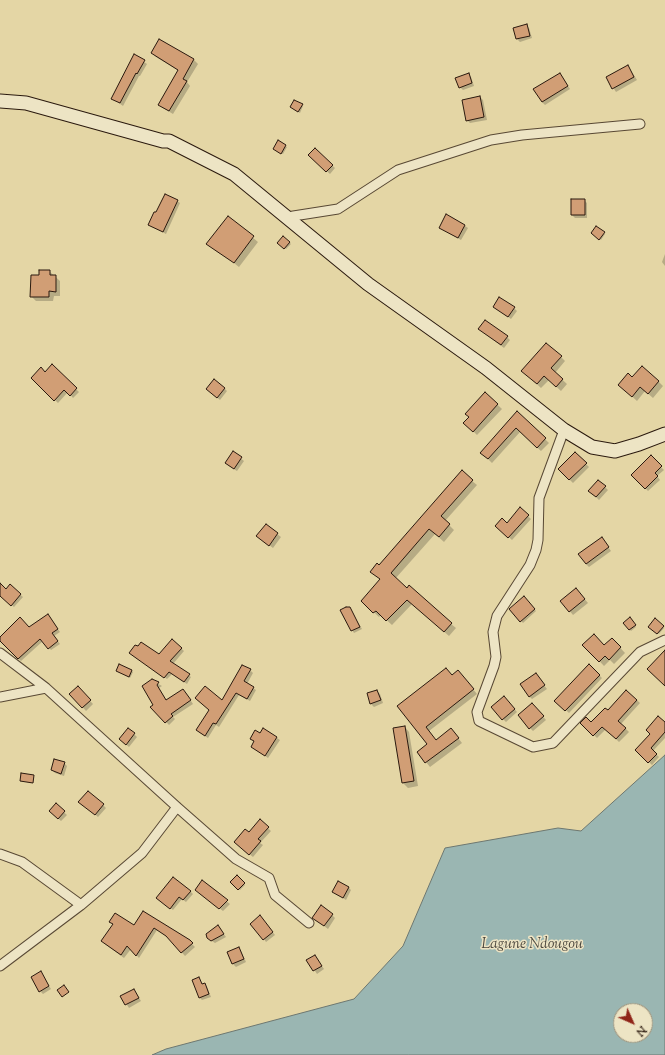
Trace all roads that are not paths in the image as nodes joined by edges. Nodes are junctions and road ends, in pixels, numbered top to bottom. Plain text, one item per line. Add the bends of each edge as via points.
1 (0, 100) edge
2 (640, 124) dead end
3 (287, 217) junction
4 (564, 430) junction
5 (665, 434) edge
6 (665, 640) edge
7 (0, 653) edge
8 (46, 688) junction
9 (0, 697) edge
10 (177, 807) junction
11 (0, 854) edge
12 (81, 905) junction
13 (309, 923) dead end
14 (0, 966) edge

1 - 3 street via 26,103 169,141 234,174
2 - 3 street via 491,140 398,170 338,209
3 - 4 street via 368,284 486,368
4 - 5 street via 592,447 615,451
4 - 6 street via 538,498 536,550 530,565 494,624 496,657 477,712 479,721 533,747 553,744 640,652
7 - 8 street
8 - 9 street
8 - 10 street
10 - 12 street via 142,853
10 - 13 street via 236,860 269,878 276,895
11 - 12 street via 22,862
12 - 14 street

